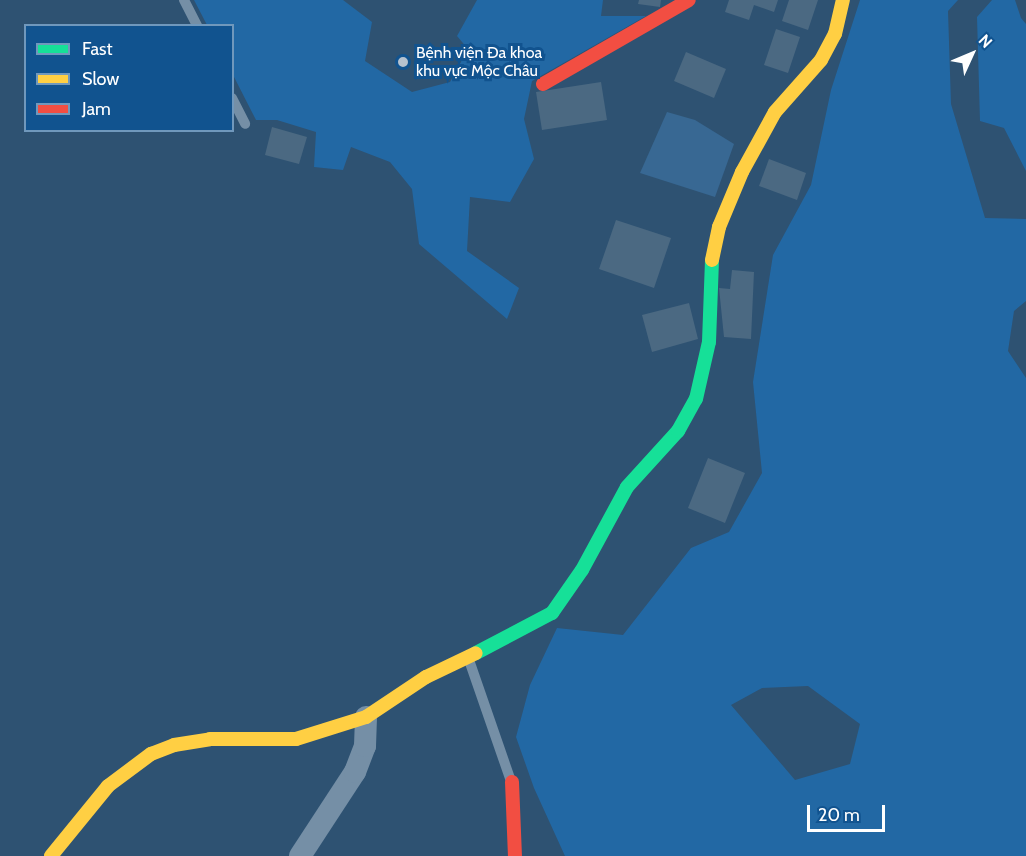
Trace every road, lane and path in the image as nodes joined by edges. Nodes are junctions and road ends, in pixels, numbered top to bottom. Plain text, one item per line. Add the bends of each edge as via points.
1 (184, 0) edge
2 (689, 0) edge
3 (843, 0) edge
4 (196, 24) edge
5 (543, 84) dead end
6 (234, 102) edge
7 (245, 124) dead end
8 (468, 656) junction
9 (366, 717) junction
10 (512, 782) joint
11 (51, 856) edge
12 (300, 856) edge
13 (515, 856) edge

1 - 4 lane
2 - 5 street
3 - 8 street via 835,34 821,60 775,112 742,172 719,227 712,253 709,342 696,399 678,431 627,487 582,570 558,605 527,628
6 - 7 lane
8 - 9 street via 426,677
8 - 10 lane
9 - 11 street via 296,739 210,739 174,745 151,754 108,786
9 - 12 street via 365,746 355,772
10 - 13 street

